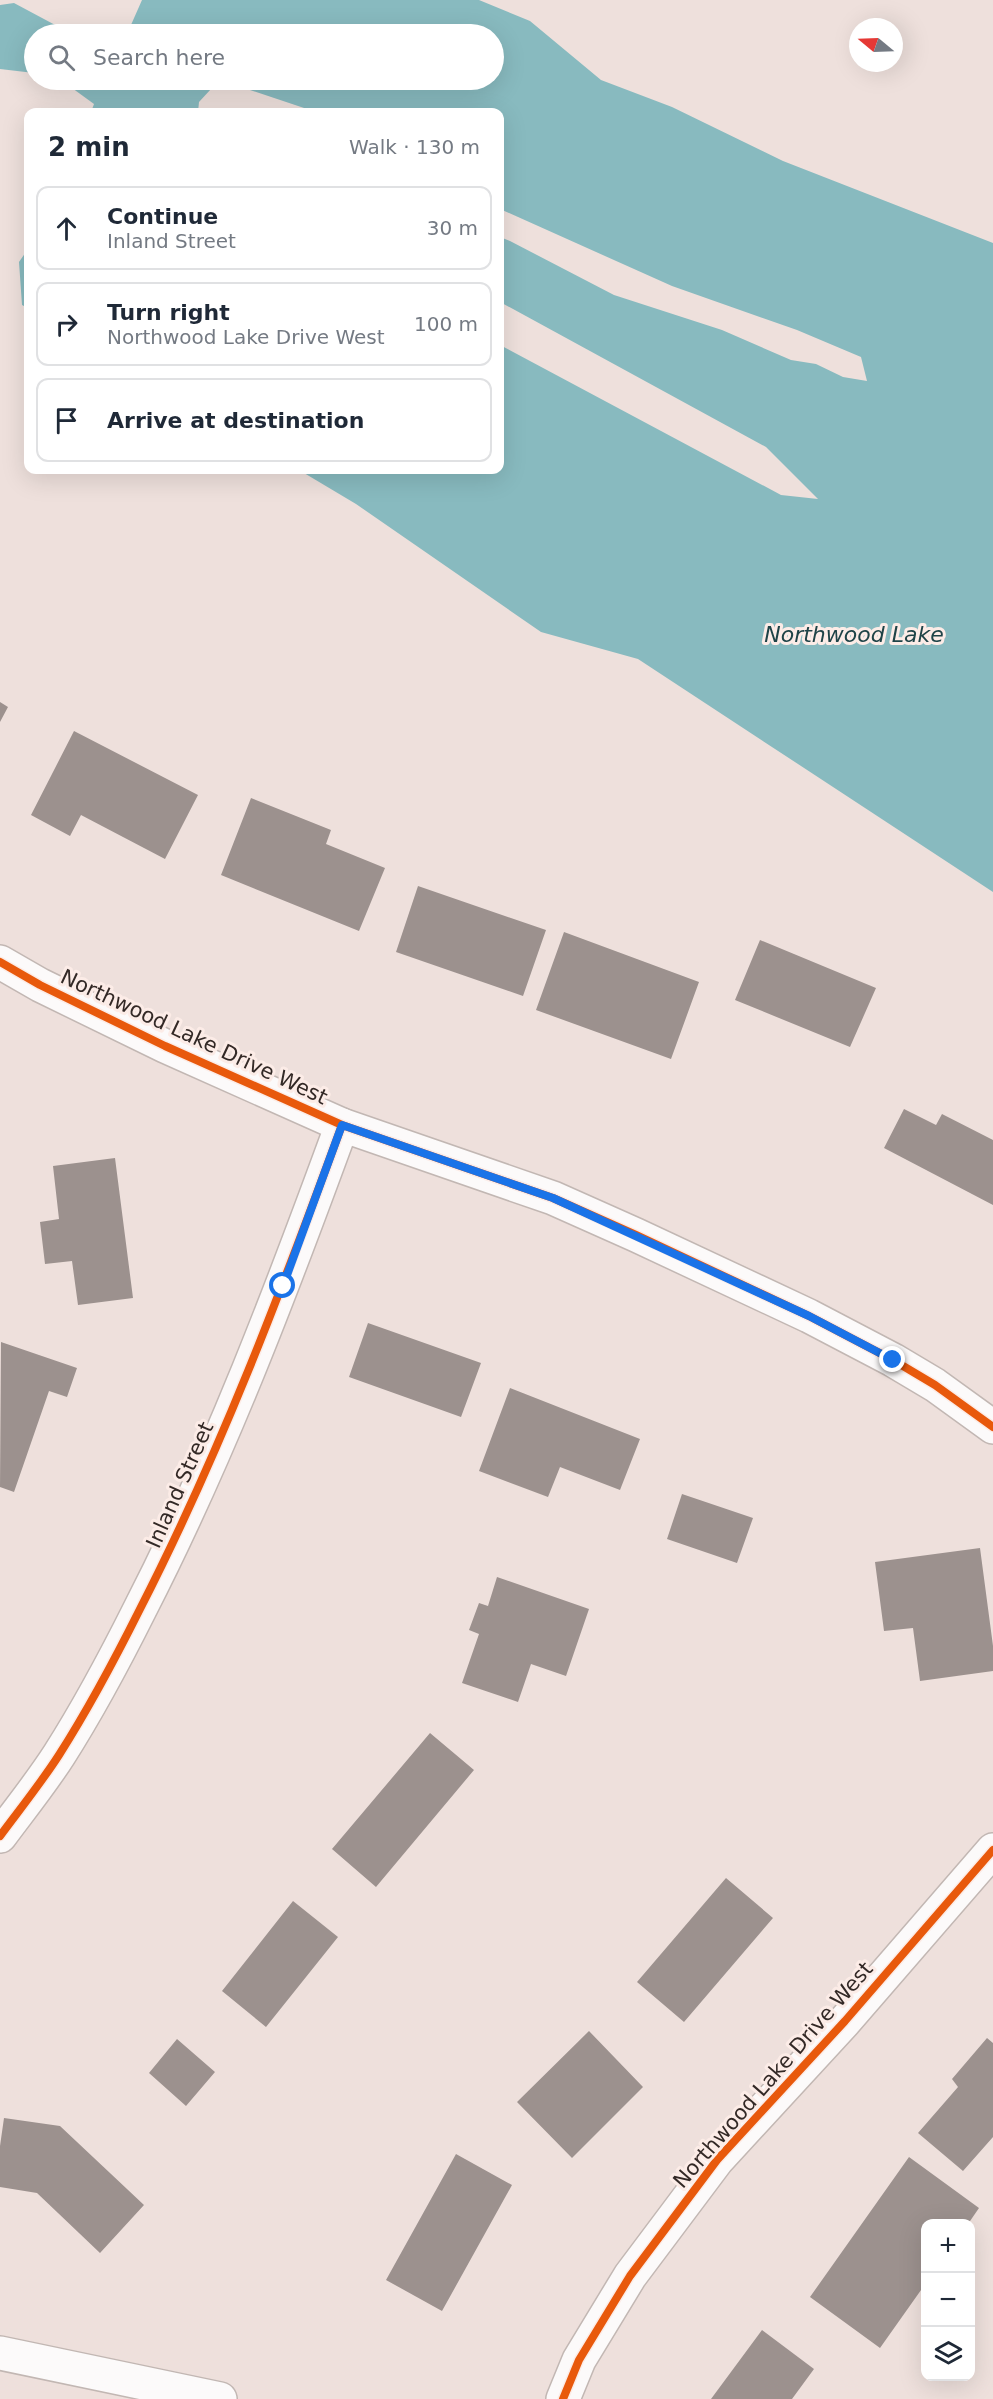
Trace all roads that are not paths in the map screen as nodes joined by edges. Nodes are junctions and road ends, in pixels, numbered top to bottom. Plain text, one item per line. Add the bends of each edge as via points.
1 (0, 962) edge
2 (342, 1125) junction
3 (993, 1427) edge
4 (0, 1836) edge
5 (993, 1850) edge
6 (0, 2354) edge
7 (220, 2399) edge
8 (563, 2399) edge

1 - 2 street, Northwood Lake Drive West via 165,1046
2 - 3 street, Northwood Lake Drive West via 553,1198 636,1235 893,1360
2 - 4 street, Inland Street via 283,1286 170,1552 70,1737
5 - 8 street, Northwood Lake Drive West via 845,2021 717,2160 630,2276 579,2360
6 - 7 street

